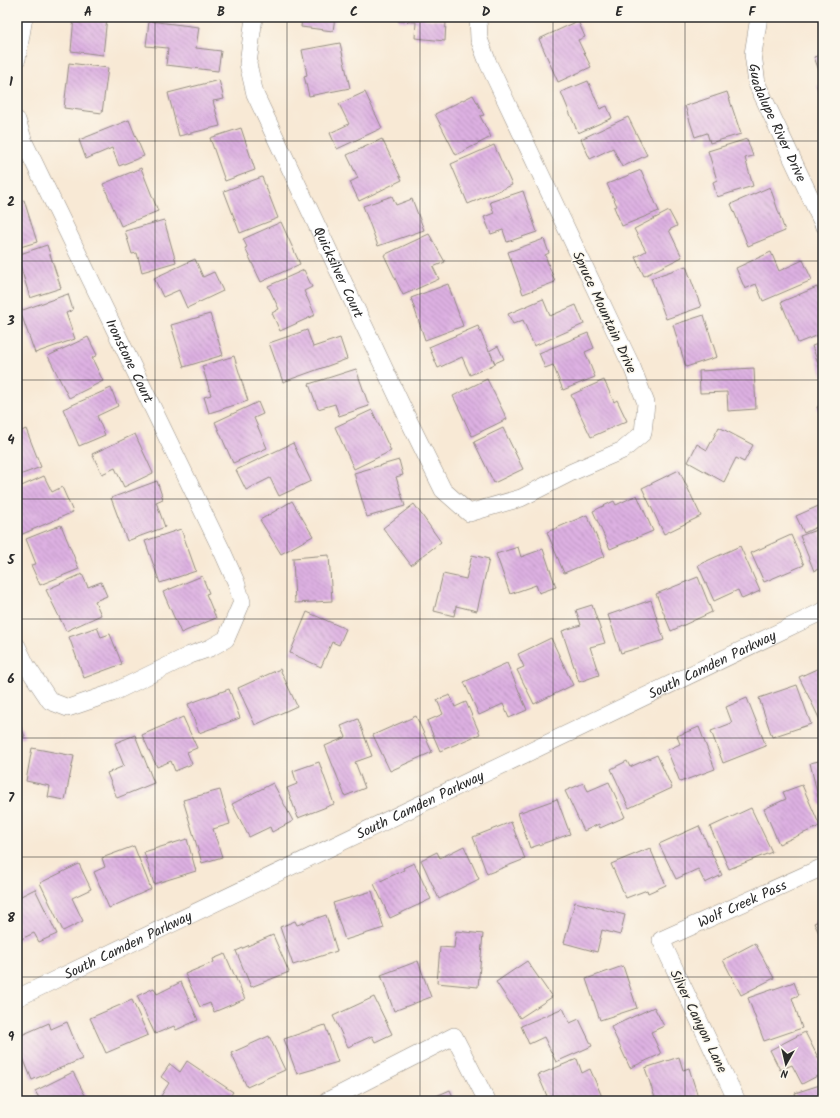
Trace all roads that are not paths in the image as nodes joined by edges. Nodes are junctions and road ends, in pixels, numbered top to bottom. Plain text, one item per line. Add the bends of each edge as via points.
1 (24, 17) edge
2 (254, 17) edge
3 (478, 17) edge
4 (759, 17) edge
5 (17, 59) edge
6 (17, 120) edge
7 (823, 224) edge
8 (470, 513) joint
9 (823, 611) edge
10 (17, 646) edge
11 (823, 867) edge
12 (660, 940) joint
13 (17, 998) edge
14 (326, 1101) edge
15 (487, 1101) edge
16 (737, 1101) edge

1 - 5 street
2 - 8 street, Quicksilver Court via 248,64 254,94 444,490
3 - 8 street, Spruce Mountain Drive via 478,38 488,63 629,360 646,403 643,433 623,450 521,498
4 - 7 street, Guadalupe River Drive via 753,54 757,84
6 - 10 street, Ironstone Court via 24,142 236,582 242,602 226,639 112,693 68,708 50,701 26,665
9 - 13 street, South Camden Parkway
11 - 12 street, Wolf Creek Pass
12 - 16 street, Silver Canyon Lane
14 - 15 street via 454,1036

